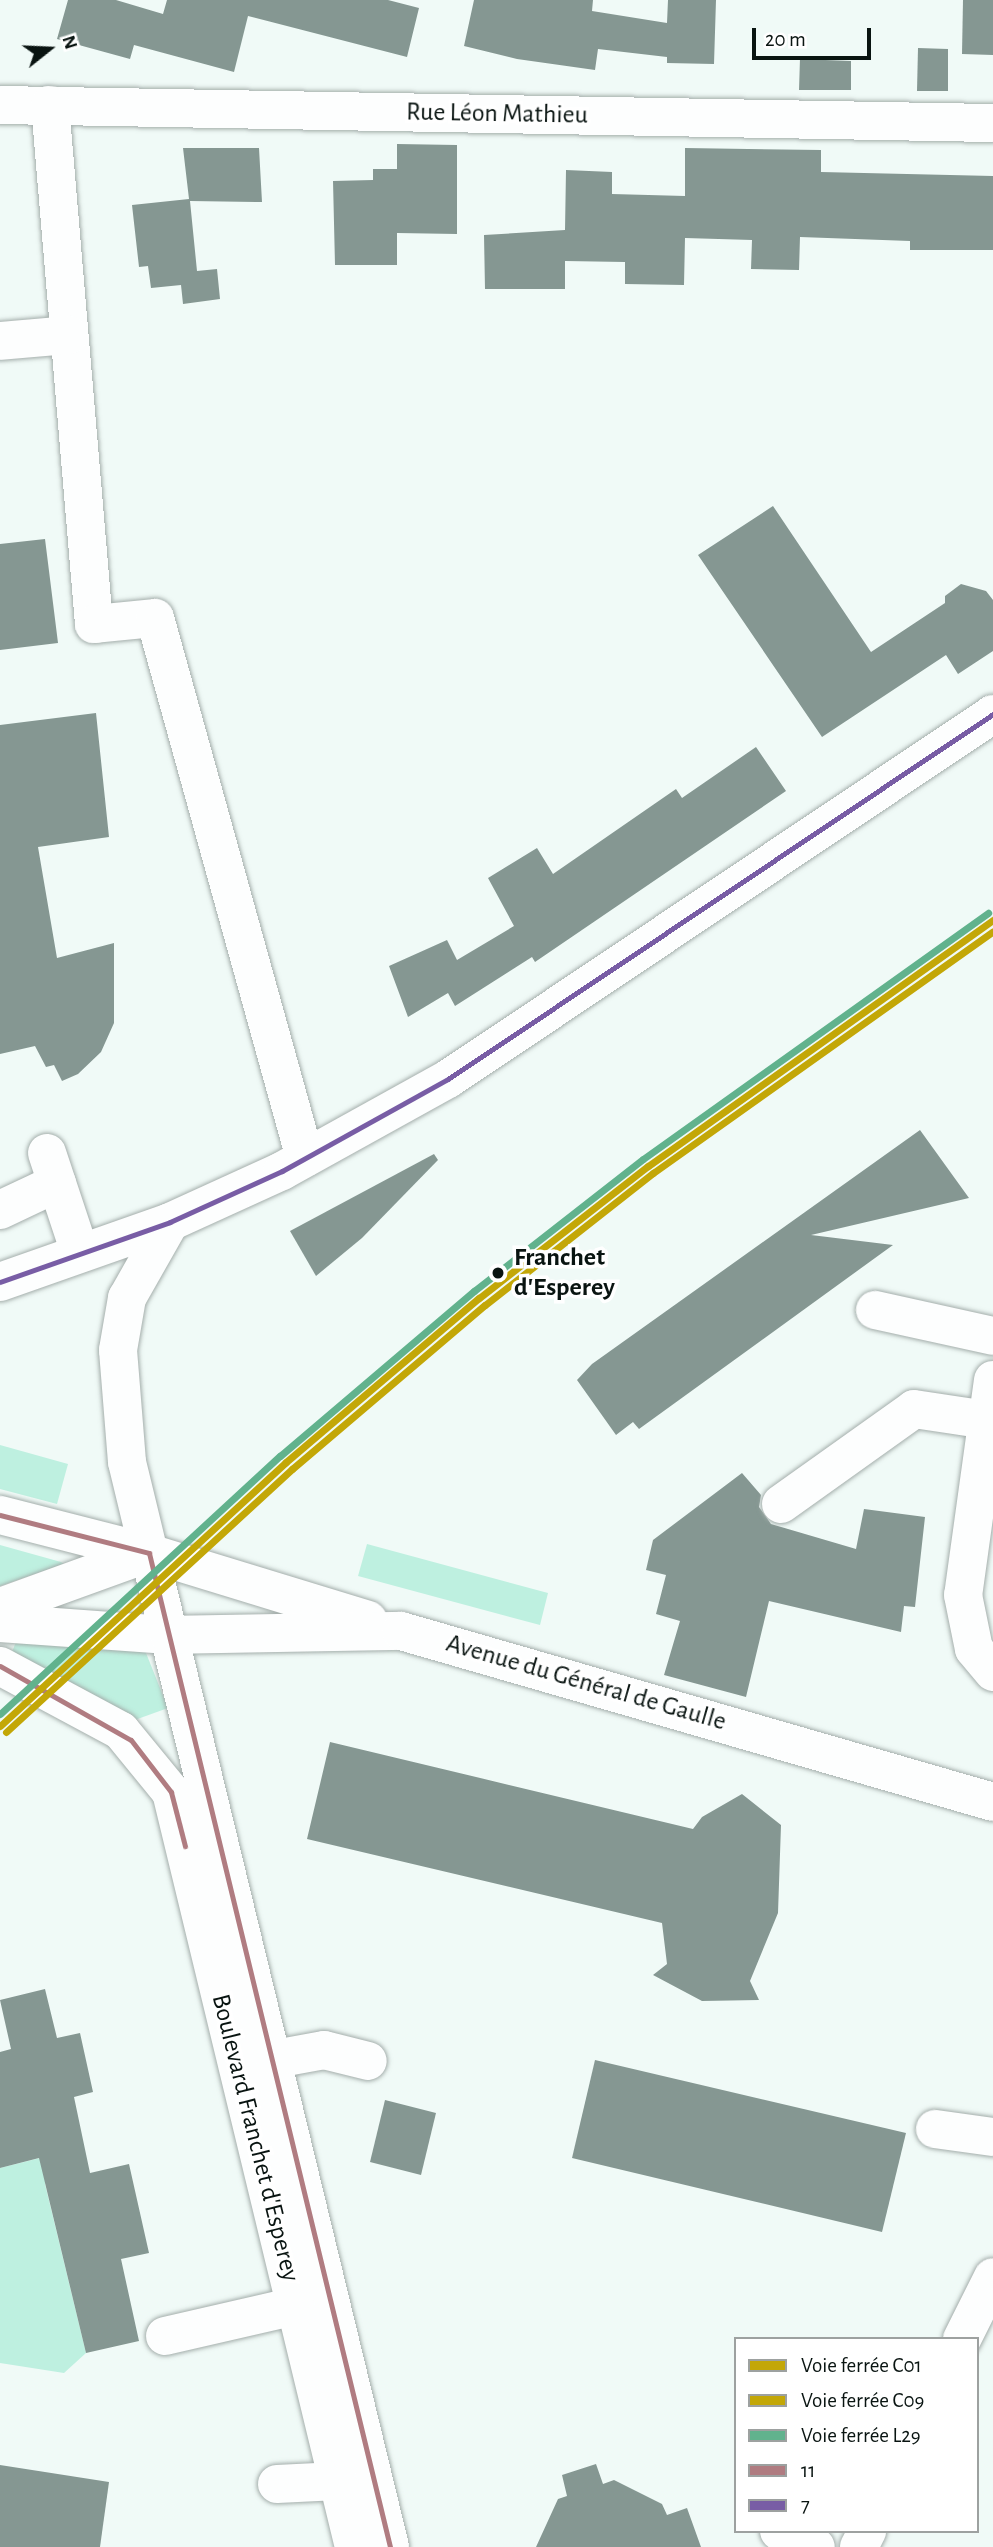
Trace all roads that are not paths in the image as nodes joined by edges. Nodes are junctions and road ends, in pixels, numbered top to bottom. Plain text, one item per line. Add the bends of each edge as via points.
1 (0, 104) edge
2 (50, 105) junction
3 (993, 123) edge
4 (69, 335) junction
5 (0, 341) edge
6 (993, 714) edge
7 (305, 1158) junction
8 (0, 1210) edge
9 (170, 1222) junction
10 (80, 1253) junction
11 (0, 1282) edge
12 (875, 1310) dead end
13 (993, 1336) edge
14 (993, 1380) edge
15 (987, 1420) junction
16 (780, 1504) dead end
17 (0, 1515) edge
18 (149, 1553) junction
19 (0, 1607) edge
20 (0, 1623) edge
21 (401, 1630) junction
22 (169, 1634) junction
23 (984, 1661) edge
24 (0, 1666) edge
25 (993, 1802) edge
26 (275, 2059) junction
27 (368, 2061) dead end
28 (934, 2129) dead end
29 (993, 2137) edge
30 (993, 2277) edge
31 (296, 2306) junction
32 (165, 2336) dead end
33 (963, 2337) edge
34 (338, 2481) junction
35 (277, 2484) dead end
36 (784, 2533) edge
37 (354, 2547) edge
38 (390, 2547) edge
39 (816, 2547) edge

1 - 2 street, Rue Léon Mathieu
2 - 3 street, Rue Léon Mathieu
2 - 4 street
4 - 5 street
4 - 7 street via 94,624 155,618
6 - 7 street via 449,1079
7 - 9 street
8 - 10 street via 52,1168
9 - 10 street
9 - 18 street, Boulevard Franchet d'Esperey via 127,1298 118,1350 127,1462
10 - 11 street
12 - 13 street
14 - 15 street
15 - 16 street via 914,1409
15 - 23 street via 963,1595
17 - 18 street
18 - 19 street
18 - 21 street
18 - 22 street, Boulevard Franchet d'Esperey
20 - 22 street, Avenue du Général de Gaulle
21 - 22 street, Avenue du Général de Gaulle
21 - 25 street, Avenue du Général de Gaulle
22 - 26 street, Boulevard Franchet d'Esperey
24 - 31 street, Boulevard Franchet d'Esperey via 131,1740 171,1792
26 - 27 street, Boulevard Franchet d'Esperey via 324,2050
26 - 38 street, Boulevard Franchet d'Esperey
28 - 29 street
30 - 33 street
31 - 32 street
31 - 34 street, Boulevard Franchet d'Esperey
34 - 35 street
34 - 37 street, Boulevard Franchet d'Esperey
36 - 39 street

